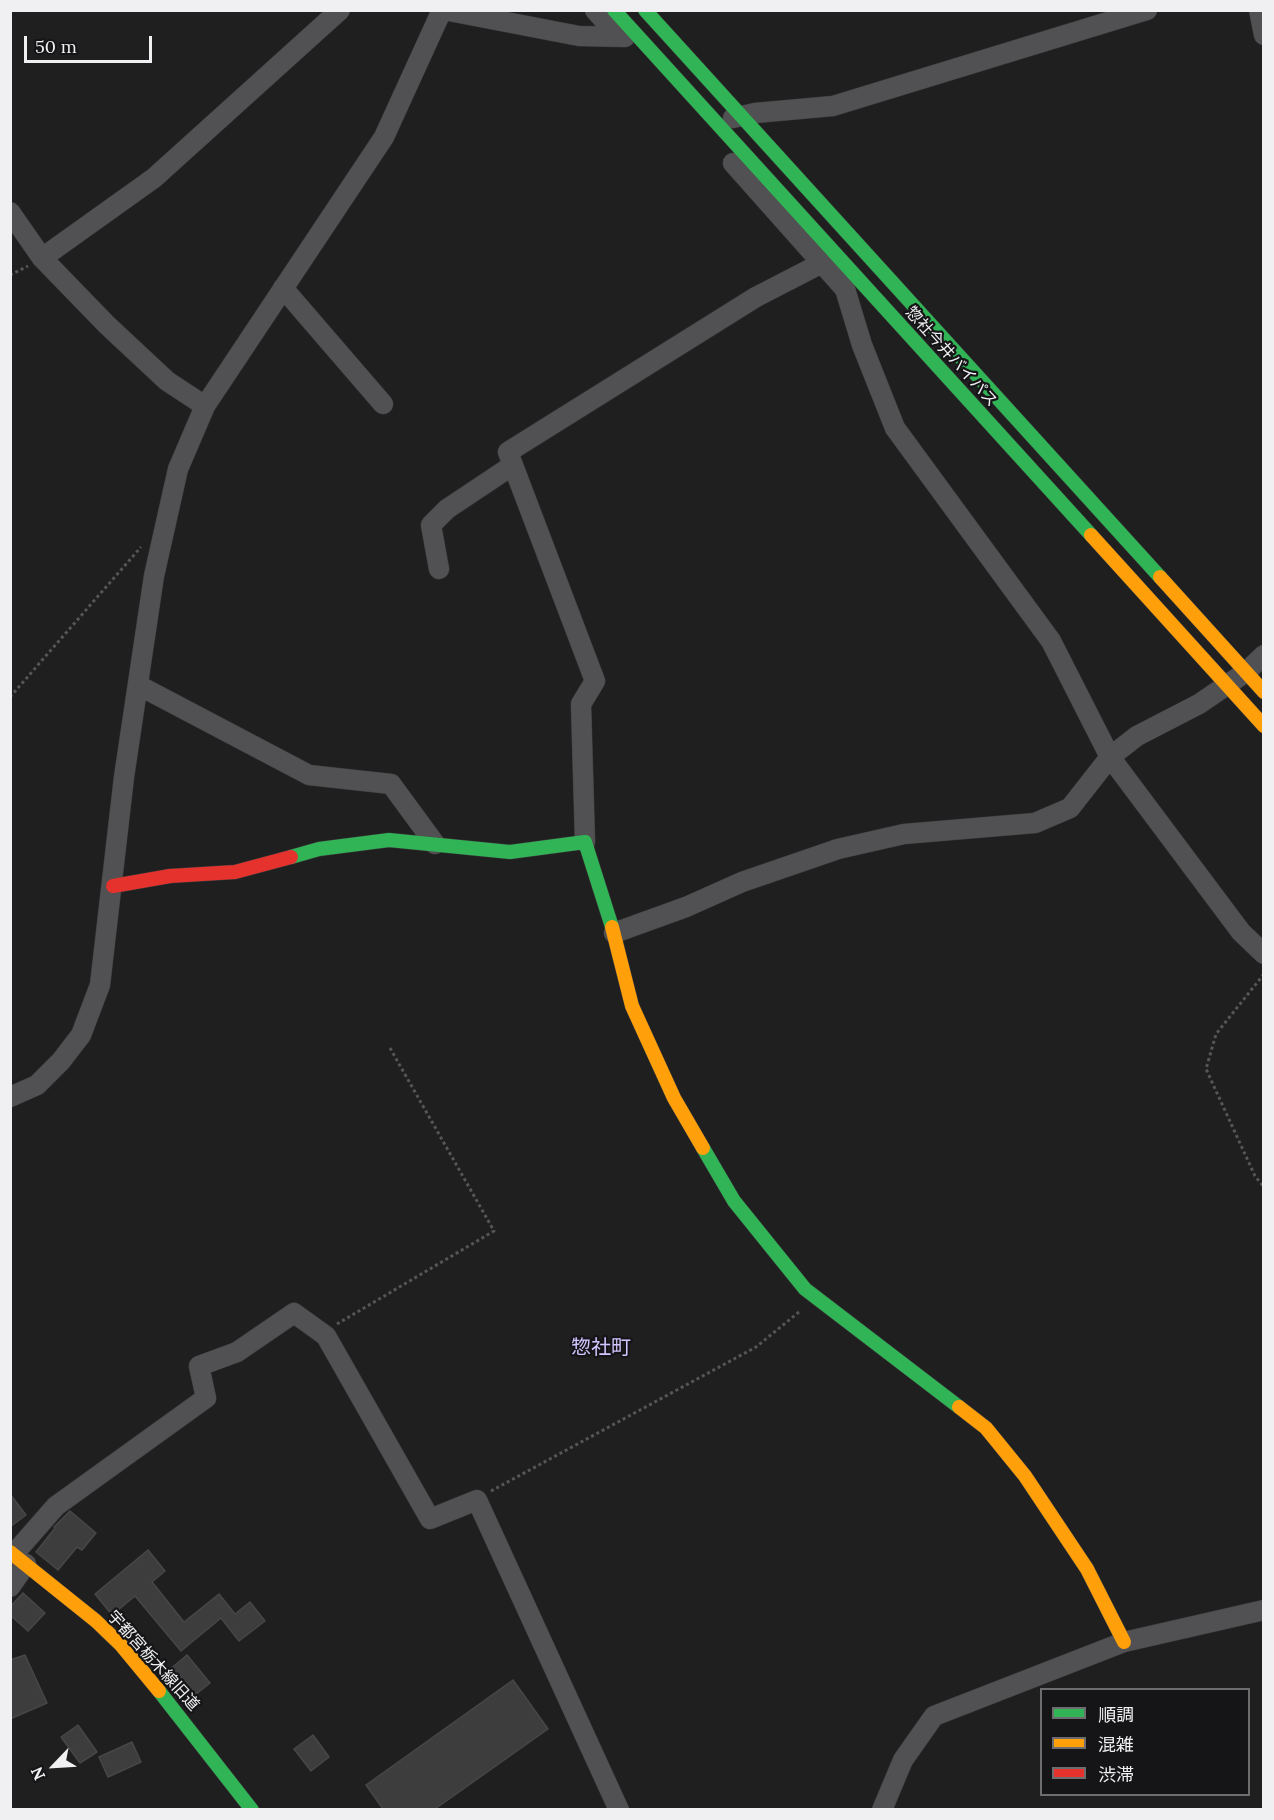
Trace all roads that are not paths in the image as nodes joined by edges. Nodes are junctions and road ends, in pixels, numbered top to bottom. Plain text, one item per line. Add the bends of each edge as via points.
1 (340, 10) edge
2 (443, 10) edge
3 (595, 10) edge
4 (614, 10) edge
5 (645, 10) edge
6 (1148, 10) edge
7 (1259, 10) edge
8 (1119, 15) edge
9 (1263, 35) edge
10 (628, 37) junction
11 (740, 116) junction
12 (716, 123) junction
13 (10, 212) edge
14 (42, 258) junction
15 (822, 263) junction
16 (283, 288) junction
17 (383, 404) dead end
18 (204, 406) junction
19 (513, 465) junction
20 (439, 569) dead end
21 (1263, 655) edge
22 (1246, 672) junction
23 (138, 685) junction
24 (1227, 685) junction
25 (1263, 692) edge
26 (1263, 726) edge
27 (1110, 757) junction
28 (585, 842) junction
29 (435, 844) junction
30 (113, 886) junction
31 (614, 933) junction
32 (1263, 954) edge
33 (10, 1098) edge
34 (17, 1557) edge
35 (10, 1587) edge
36 (1263, 1610) edge
37 (1124, 1642) junction
38 (252, 1809) edge
39 (619, 1809) edge
40 (882, 1809) edge

1 - 14 street via 154,178
2 - 10 street via 579,36
2 - 16 street via 384,137
3 - 10 street
4 - 10 main road, 惣社今井バイパス
5 - 11 main road, 惣社今井バイパス
6 - 8 street
7 - 9 street
8 - 11 street via 834,106
10 - 12 main road, 惣社今井バイパス
10 - 15 street
11 - 12 street
11 - 22 main road, 惣社今井バイパス
12 - 24 main road, 惣社今井バイパス
13 - 14 street
14 - 18 street via 158,373
15 - 19 street via 756,297 508,452
15 - 27 street via 845,289 895,428 1051,641
16 - 17 street
16 - 18 street
18 - 23 street via 172,490
19 - 20 street via 447,509 431,525
19 - 28 street via 595,681 581,704
21 - 22 street
22 - 24 street
22 - 25 main road, 惣社今井バイパス
23 - 29 street via 309,775 391,784
23 - 30 street
24 - 26 main road, 惣社今井バイパス
24 - 27 street via 1137,736
27 - 31 street via 1070,808 1035,823 904,834 837,849
27 - 32 street via 1241,932
28 - 29 main road via 510,852
28 - 31 main road
29 - 30 main road via 389,840 319,849 235,872 170,876
30 - 33 street via 100,985 81,1035 37,1085
31 - 37 main road via 632,1006 674,1098 734,1201 805,1289 986,1428 1025,1476 1087,1569
34 - 35 street
34 - 38 main road, 宇都宮栃木線旧道 via 121,1645
34 - 39 street via 56,1506 206,1398 199,1366 237,1352 294,1313 326,1335 430,1519 477,1500
36 - 37 street
37 - 40 street via 934,1716 903,1760

